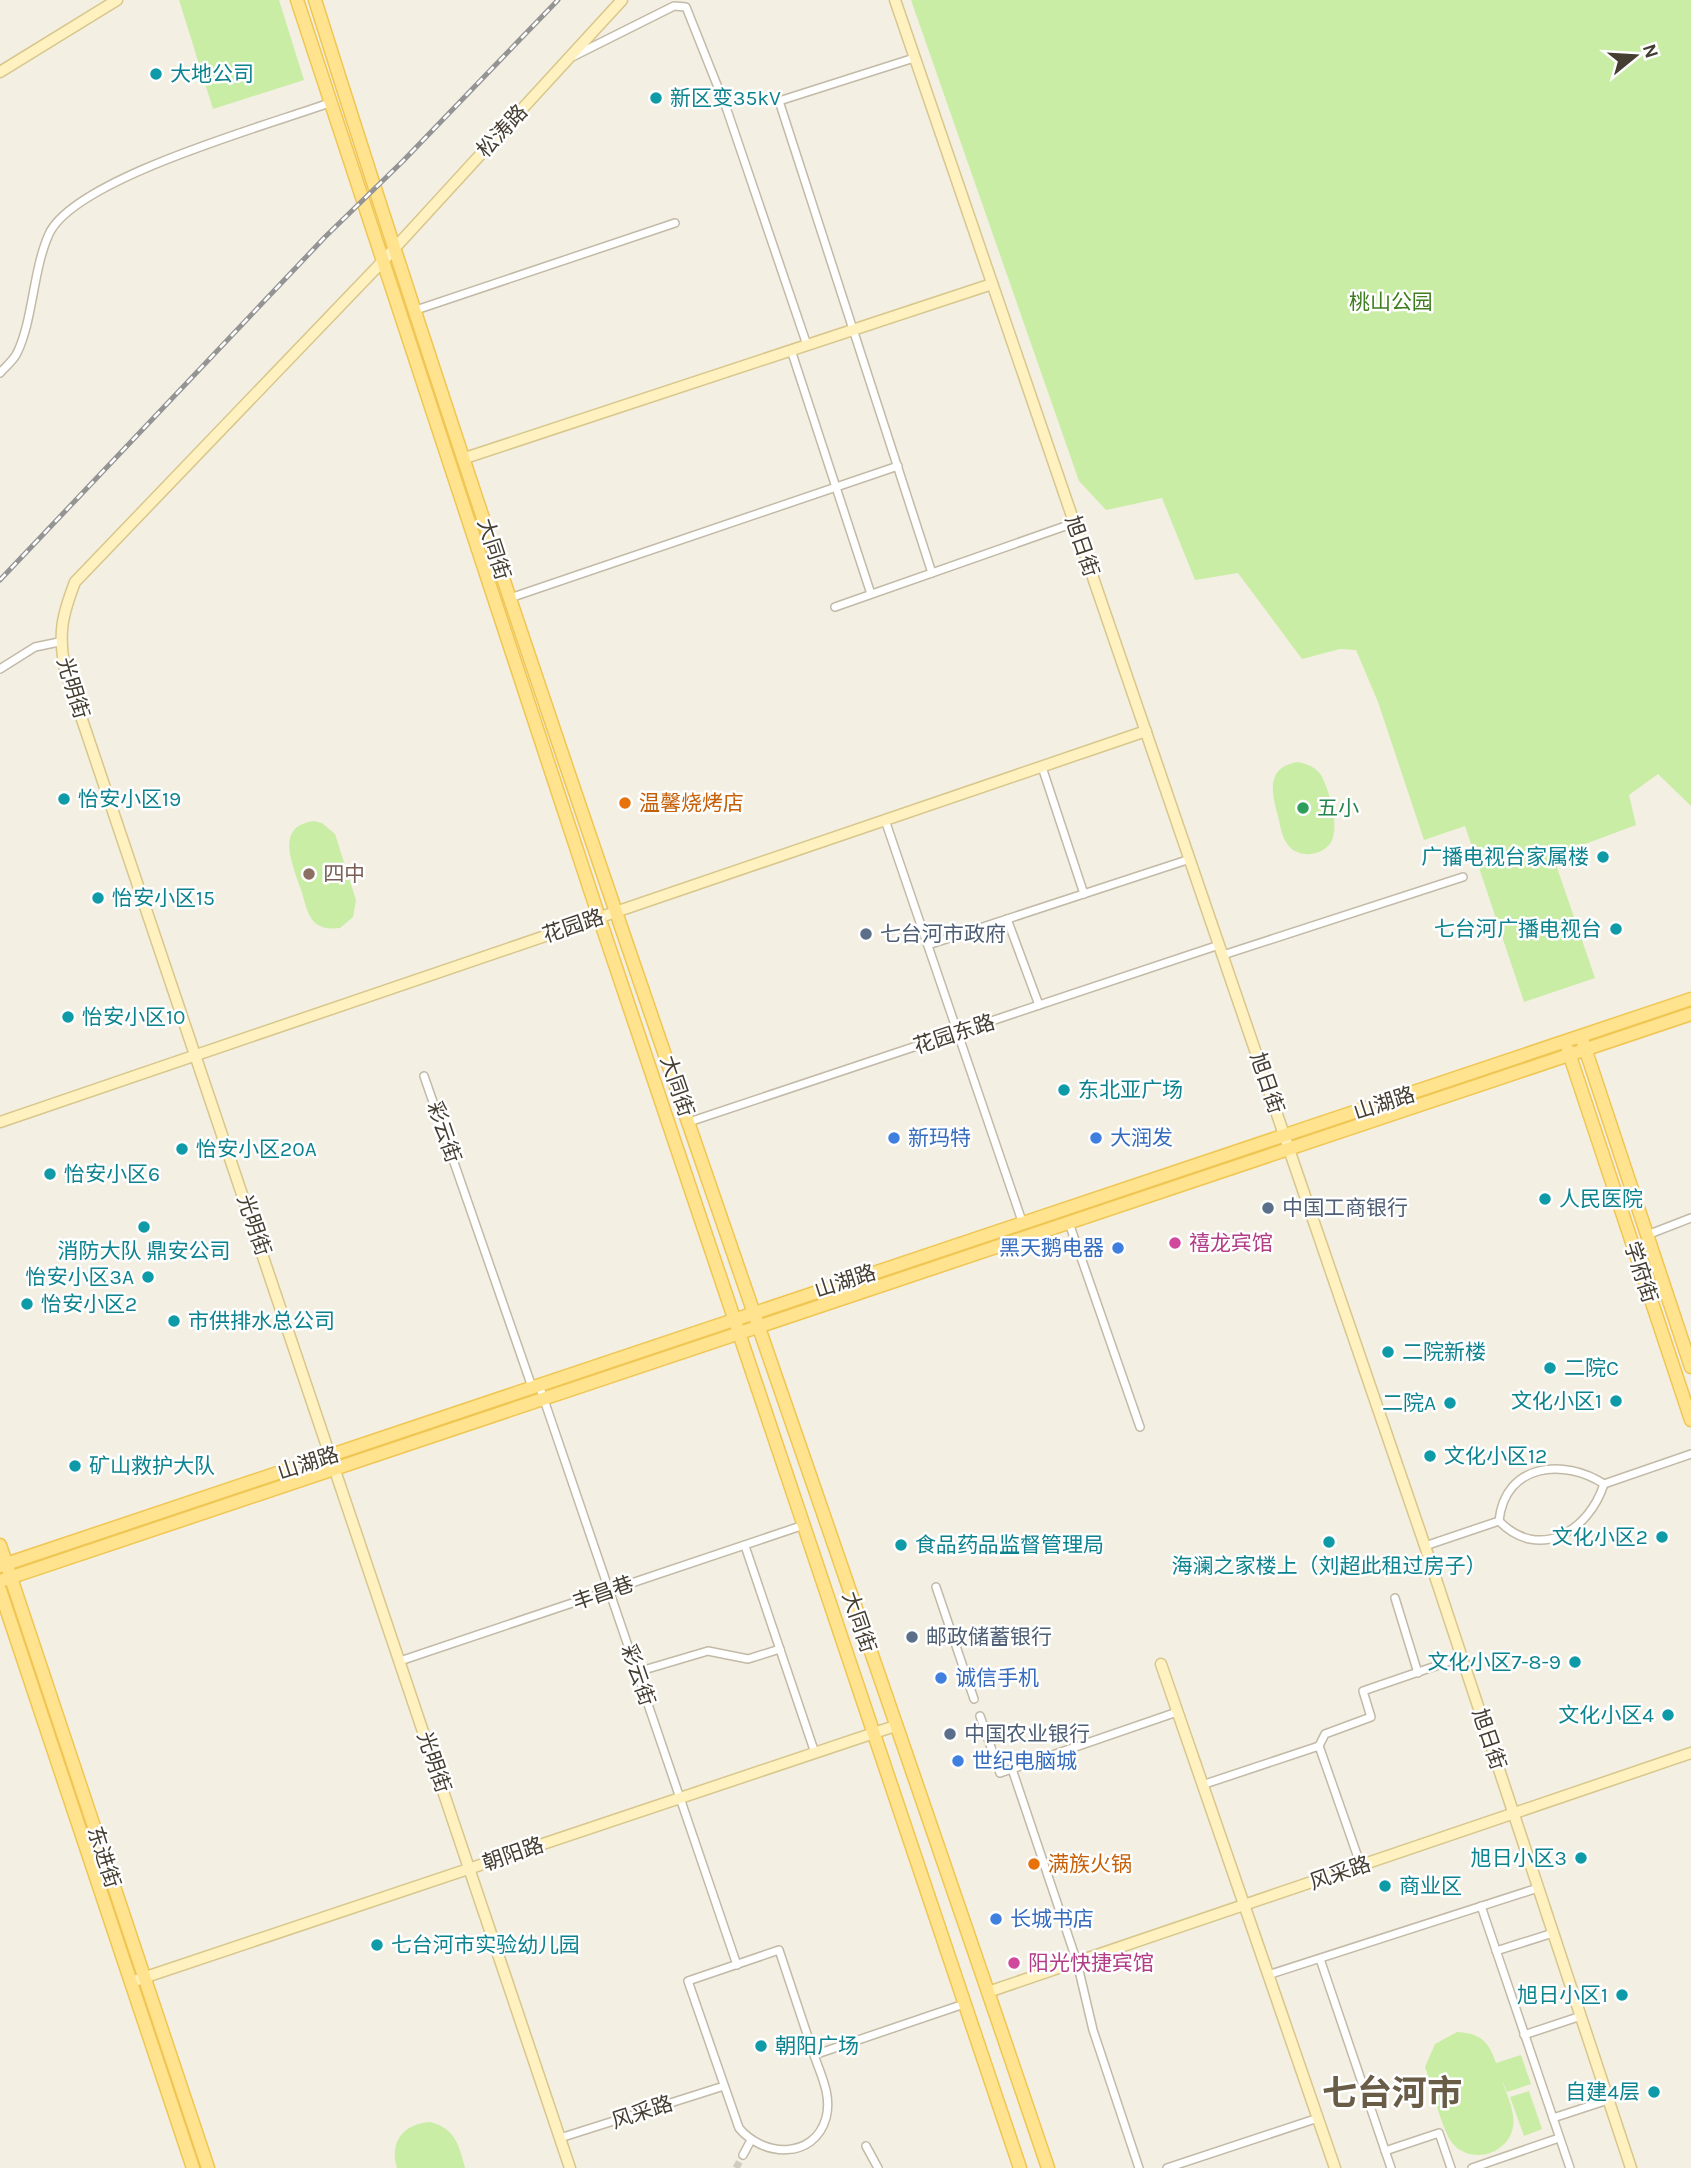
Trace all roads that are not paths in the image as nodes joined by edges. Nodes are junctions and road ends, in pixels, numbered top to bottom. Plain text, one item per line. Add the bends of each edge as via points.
1 (117, 0) edge
2 (297, 0) edge
3 (315, 0) edge
4 (622, 0) edge
5 (895, 0) edge
6 (915, 58) junction
7 (568, 59) junction
8 (0, 72) edge
9 (329, 103) junction
10 (675, 223) dead end
11 (395, 247) junction
12 (382, 262) junction
13 (992, 285) junction
14 (416, 310) junction
15 (854, 330) junction
16 (807, 345) junction
17 (791, 350) junction
18 (0, 373) edge
19 (465, 458) junction
20 (898, 466) junction
21 (836, 487) junction
22 (1074, 523) junction
23 (932, 573) junction
24 (871, 594) junction
25 (510, 598) junction
26 (835, 607) dead end
27 (60, 642) junction
28 (0, 669) edge
29 (1146, 731) junction
30 (1042, 766) junction
31 (885, 820) junction
32 (1190, 859) junction
33 (1463, 877) dead end
34 (1084, 894) junction
35 (617, 910) junction
36 (599, 917) junction
37 (1007, 919) junction
38 (928, 945) junction
39 (1221, 950) junction
40 (1691, 999) edge
41 (1039, 1005) junction
42 (1691, 1014) edge
43 (957, 1032) junction
44 (1581, 1037) junction
45 (1567, 1049) junction
46 (1586, 1050) junction
47 (196, 1055) junction
48 (424, 1076) dead end
49 (0, 1122) edge
50 (689, 1122) junction
51 (1285, 1136) junction
52 (1290, 1150) junction
53 (1691, 1218) edge
54 (1022, 1222) junction
55 (1069, 1223) junction
56 (1647, 1234) junction
57 (1028, 1238) junction
58 (753, 1311) junction
59 (734, 1318) junction
60 (759, 1326) junction
61 (740, 1332) junction
62 (1690, 1365) edge
63 (1673, 1368) junction
64 (535, 1386) junction
65 (544, 1399) junction
66 (1691, 1420) edge
67 (1140, 1427) dead end
68 (1691, 1454) edge
69 (331, 1456) junction
70 (337, 1469) junction
71 (1604, 1484) junction
72 (1499, 1521) junction
73 (804, 1525) junction
74 (0, 1545) edge
75 (745, 1546) junction
76 (1425, 1546) junction
77 (4, 1572) edge
78 (936, 1587) dead end
79 (0, 1590) edge
80 (609, 1591) junction
81 (1395, 1598) dead end
82 (780, 1649) junction
83 (1462, 1657) junction
84 (400, 1661) junction
85 (1161, 1664) dead end
86 (637, 1672) junction
87 (1419, 1673) junction
88 (974, 1699) dead end
89 (1177, 1712) junction
90 (980, 1716) dead end
91 (895, 1726) junction
92 (873, 1734) junction
93 (1319, 1746) junction
94 (815, 1753) junction
95 (1691, 1753) edge
96 (1012, 1769) junction
97 (1202, 1784) junction
98 (680, 1798) junction
99 (1515, 1814) junction
100 (1361, 1866) junction
101 (470, 1869) junction
102 (1538, 1888) junction
103 (1244, 1906) junction
104 (1480, 1906) junction
105 (1553, 1933) junction
106 (1496, 1951) junction
107 (1320, 1959) junction
108 (1077, 1962) junction
109 (737, 1965) junction
110 (1268, 1975) junction
111 (144, 1978) junction
112 (131, 1982) junction
113 (988, 1992) junction
114 (964, 2004) junction
115 (1580, 2016) junction
116 (1524, 2035) junction
117 (814, 2055) junction
118 (724, 2086) junction
119 (1608, 2100) junction
120 (1318, 2118) junction
121 (1553, 2118) junction
122 (560, 2138) junction
123 (1559, 2138) junction
124 (750, 2142) junction
125 (866, 2146) dead end
126 (1385, 2151) junction
127 (743, 2155) tunnel mouth
128 (193, 2168) edge
129 (208, 2168) edge
130 (570, 2168) edge
131 (878, 2168) edge
132 (1020, 2168) edge
133 (1048, 2168) edge
134 (1139, 2168) edge
135 (1167, 2168) edge
136 (1335, 2168) edge
137 (1391, 2168) edge
138 (1451, 2168) edge
139 (1475, 2168) edge
140 (1570, 2168) edge
141 (1631, 2168) edge

1 - 8 main road
2 - 9 main road, 大同街
3 - 11 main road, 大同街
4 - 7 main road, 松涛路
5 - 6 main road, 旭日街
6 - 13 main road, 旭日街
6 - 15 street via 779,101
7 - 11 main road, 松涛路
7 - 16 street via 674,6 686,7 727,110
9 - 12 main road, 大同街
9 - 18 street via 181,155 101,189 69,210 49,233 17,353
10 - 14 street
11 - 12 main road, 松涛路
11 - 14 main road, 大同街
12 - 27 main road, 光明街 via 75,582 63,613
12 - 36 main road, 大同街
13 - 15 main road
13 - 22 main road, 旭日街
14 - 19 main road, 大同街
15 - 16 main road
15 - 20 street
16 - 17 main road
17 - 19 main road
17 - 21 street
19 - 25 main road, 大同街
20 - 21 street
20 - 23 street
21 - 24 street
21 - 25 street
22 - 23 street
22 - 29 main road, 旭日街
23 - 24 street
24 - 26 street
25 - 35 main road, 大同街
27 - 28 street via 35,647
27 - 47 main road, 光明街 via 65,669
29 - 30 main road, 花园路
29 - 32 main road, 旭日街
30 - 31 main road, 花园路
30 - 34 street
31 - 35 main road, 花园路
31 - 38 street
32 - 34 street
32 - 39 main road, 旭日街
33 - 39 street, 花园东路
34 - 37 street
35 - 36 main road, 花园路
35 - 50 main road, 大同街
36 - 47 main road, 花园路
36 - 59 main road, 大同街
37 - 38 street
37 - 41 street
38 - 43 street
39 - 41 street, 花园东路
39 - 51 main road, 旭日街
40 - 44 main road, 山湖路
41 - 43 street, 花园东路
42 - 46 main road, 山湖路
43 - 50 street, 花园东路
43 - 54 street
44 - 45 main road, 山湖路
44 - 46 main road, 学府街
45 - 46 main road, 山湖路
45 - 51 main road, 山湖路
45 - 52 main road, 山湖路
45 - 63 main road, 学府街
46 - 56 main road, 学府街
47 - 49 main road, 花园路
47 - 69 main road, 光明街
48 - 64 street, 彩云街
50 - 58 main road, 大同街
51 - 52 main road, 旭日街
51 - 54 main road, 山湖路
52 - 55 main road, 山湖路
52 - 76 main road, 旭日街
53 - 56 street
54 - 57 street
54 - 58 main road, 山湖路
55 - 57 main road, 山湖路
55 - 67 street
56 - 62 main road, 学府街
57 - 60 main road, 山湖路
58 - 59 main road, 山湖路
58 - 60 main road, 大同街
59 - 61 main road, 大同街
59 - 64 main road, 山湖路
60 - 61 main road, 山湖路
60 - 91 main road, 大同街
61 - 65 main road, 山湖路
61 - 73 main road, 大同街
62 - 63 main road via 1679,1359
63 - 66 main road, 学府街
64 - 65 street, 彩云街
64 - 69 main road, 山湖路
65 - 70 main road, 山湖路
65 - 80 street, 彩云街
68 - 71 street
69 - 70 main road, 光明街
69 - 77 main road, 山湖路
70 - 77 main road, 山湖路
70 - 84 main road, 光明街
71 - 72 street via 1589,1516 1563,1535 1530,1537
71 - 72 street via 1573,1469 1541,1469 1513,1488
72 - 76 street
73 - 75 street, 丰昌巷
73 - 92 main road, 大同街
74 - 77 main road, 东进街
75 - 80 street, 丰昌巷
75 - 82 street
76 - 83 main road, 旭日街
77 - 111 main road, 东进街
78 - 88 street
79 - 112 main road, 东进街
80 - 84 street, 丰昌巷
80 - 86 street, 彩云街
81 - 87 street
82 - 86 street via 748,1659 708,1651
82 - 94 street
83 - 87 street
83 - 99 main road, 旭日街
84 - 101 main road, 光明街
85 - 89 main road
86 - 98 street, 彩云街
87 - 93 street via 1363,1691 1371,1717 1325,1734
89 - 96 street
89 - 97 main road
90 - 96 street via 1000,1773
91 - 92 main road, 朝阳路
91 - 113 main road, 大同街
92 - 94 main road, 朝阳路
92 - 114 main road, 大同街
93 - 97 street
93 - 100 street
94 - 98 main road, 朝阳路
95 - 99 main road, 风采路
96 - 108 street
97 - 103 main road
98 - 101 main road, 朝阳路
98 - 109 street, 彩云街
99 - 100 main road, 风采路
99 - 102 main road, 旭日街
100 - 103 main road, 风采路
101 - 111 main road, 朝阳路
101 - 122 main road, 光明街
102 - 104 street
102 - 105 main road, 旭日街
103 - 108 main road, 风采路
103 - 110 main road
104 - 106 street
104 - 107 street
105 - 106 street
105 - 115 main road, 旭日街
106 - 116 street
107 - 110 street
107 - 126 street
108 - 113 main road, 风采路
108 - 134 street via 1093,2030
109 - 117 street via 779,1950
109 - 118 street via 688,1981
110 - 120 main road
111 - 112 main road, 朝阳路
111 - 129 main road, 东进街
112 - 128 main road, 东进街
113 - 133 main road, 大同街
114 - 117 street
114 - 132 main road, 大同街
115 - 116 street
115 - 119 main road, 旭日街
116 - 121 street
117 - 124 street via 829,2098 817,2136 799,2148 781,2150
118 - 122 street, 风采路
118 - 124 street via 739,2128
119 - 121 street
119 - 141 main road, 旭日街
120 - 135 street
120 - 136 main road
121 - 123 street
122 - 130 main road, 光明街
123 - 139 street
123 - 140 street
124 - 127 street
125 - 131 street
126 - 137 street
126 - 138 street via 1439,2133

